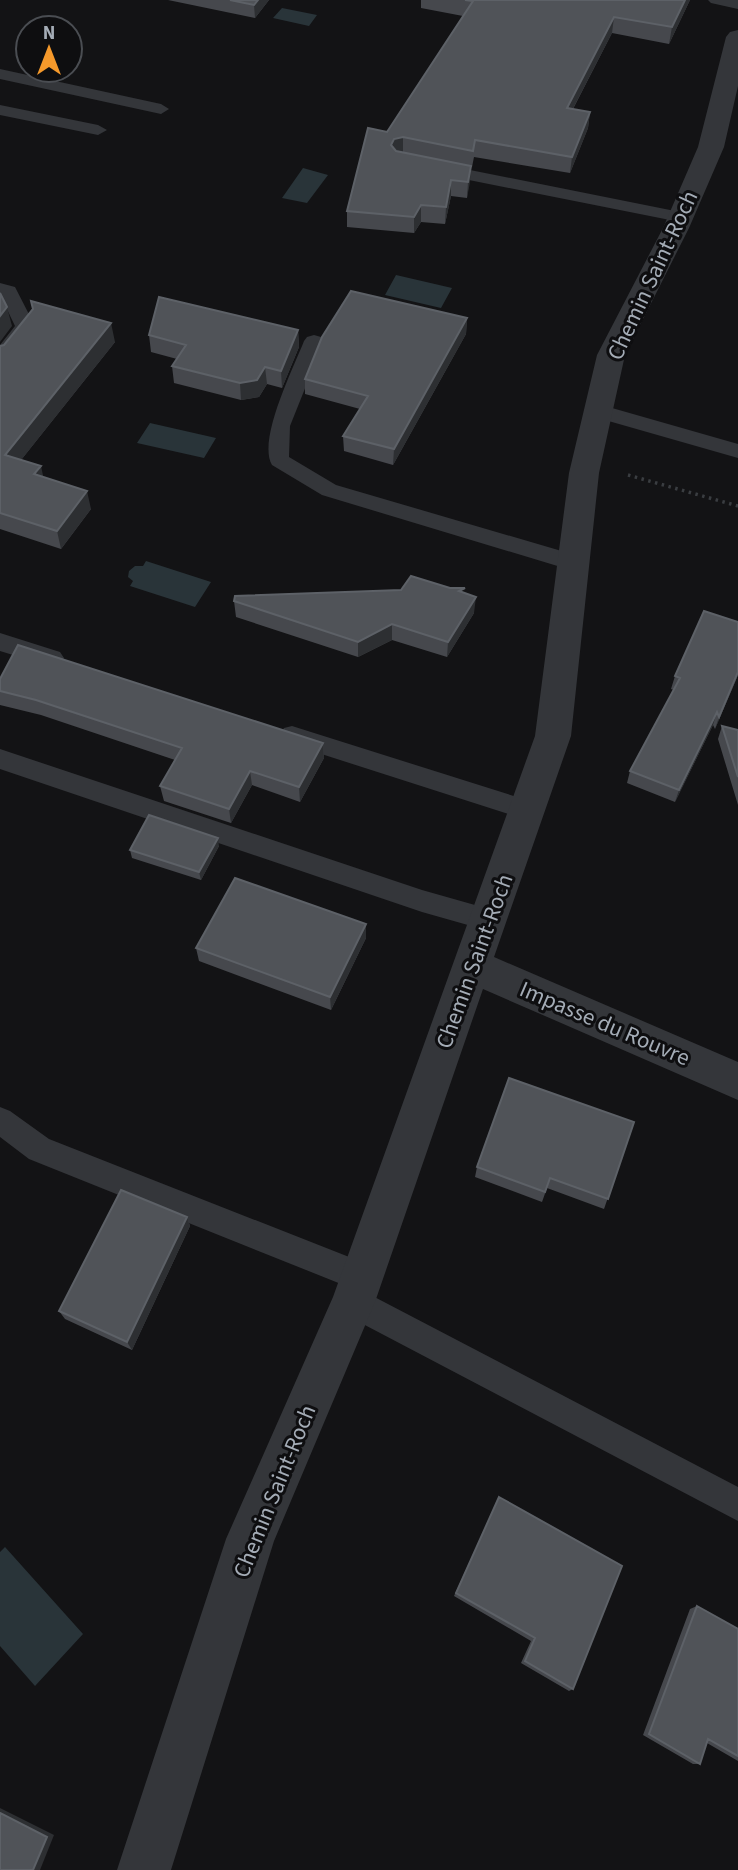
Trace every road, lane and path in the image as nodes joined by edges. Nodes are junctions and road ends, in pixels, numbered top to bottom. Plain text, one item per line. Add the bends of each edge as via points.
1 (716, 0) edge
2 (738, 4) edge
3 (738, 37) edge
4 (0, 74) edge
5 (731, 97) edge
6 (161, 108) dead end
7 (0, 110) edge
8 (98, 130) dead end
9 (415, 164) edge
10 (680, 217) junction
11 (0, 289) edge
12 (314, 341) dead end
13 (0, 358) edge
14 (598, 411) junction
15 (738, 451) edge
16 (584, 473) junction
17 (738, 506) edge
18 (574, 563) junction
19 (0, 642) edge
20 (79, 667) edge
21 (276, 730) edge
22 (0, 759) edge
23 (527, 810) junction
24 (489, 920) junction
25 (471, 965) junction
26 (738, 1081) edge
27 (0, 1120) edge
28 (357, 1290) junction
29 (738, 1506) edge
30 (144, 1870) edge

1 - 2 lane
3 - 5 street, Chemin Saint-Roch
4 - 6 lane
5 - 10 street, Chemin Saint-Roch
7 - 8 lane
9 - 10 lane
10 - 14 street, Chemin Saint-Roch via 611,355
11 - 13 lane via 8,291 25,327
12 - 18 lane via 280,426 279,460 329,490
14 - 15 lane
14 - 16 street, Chemin Saint-Roch
16 - 17 path via 619,472
16 - 18 street, Chemin Saint-Roch
18 - 23 street, Chemin Saint-Roch via 553,736
19 - 20 lane
21 - 23 lane
22 - 24 lane
23 - 24 street, Chemin Saint-Roch
24 - 25 street, Chemin Saint-Roch
25 - 26 street, Impasse du Rouvre
25 - 28 street, Chemin Saint-Roch
27 - 28 lane via 39,1149
28 - 29 lane
28 - 30 street, Chemin Saint-Roch via 250,1539

